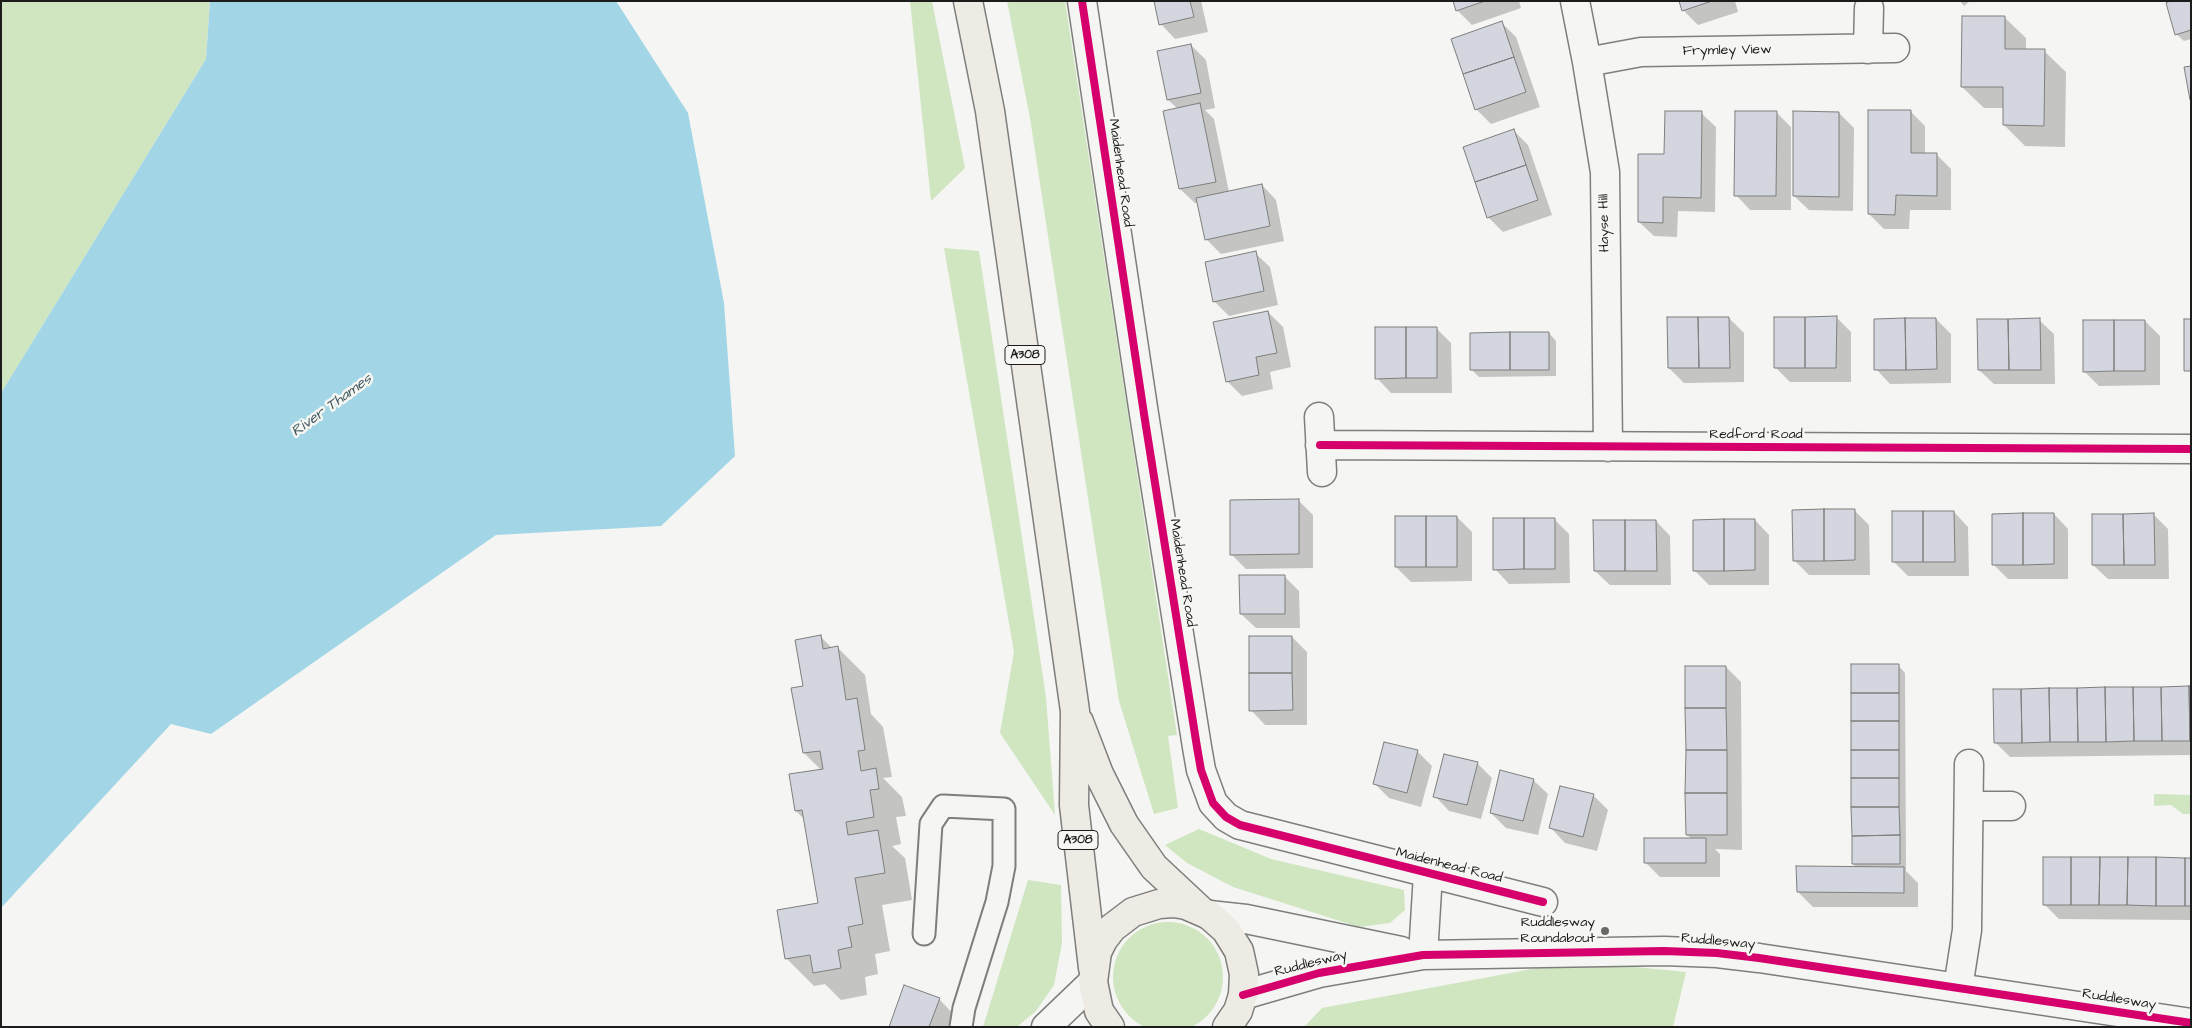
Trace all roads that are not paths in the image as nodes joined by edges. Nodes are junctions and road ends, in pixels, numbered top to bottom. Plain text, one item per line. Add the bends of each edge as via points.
1 (968, 1) edge
2 (1082, 1) edge
3 (1575, 1) edge
4 (1869, 8) dead end
5 (1895, 48) dead end
6 (1868, 49) junction
7 (1588, 62) junction
8 (1319, 417) dead end
9 (1608, 447) junction
10 (2191, 449) edge
11 (1075, 711) junction
12 (1970, 764) dead end
13 (1969, 806) junction
14 (2011, 806) dead end
15 (1428, 874) junction
16 (1543, 902) dead end
17 (1204, 912) junction
18 (924, 934) dead end
19 (1423, 955) junction
20 (1093, 975) junction
21 (1958, 988) junction
22 (1242, 998) junction
23 (2191, 1023) edge
24 (961, 1027) edge
25 (1046, 1027) edge
26 (1110, 1027) edge
27 (1227, 1027) edge
28 (1252, 1027) edge

1 - 11 main road, A308 via 991,120
2 - 15 street, Maidenhead Road via 1197,747 1213,803 1226,817 1240,825
3 - 7 street, Hayse Hill
4 - 6 street
5 - 6 street, Frymley View
6 - 7 street, Frymley View via 1641,52
7 - 9 street, Hayse Hill via 1605,172
8 - 9 street, Redford Road via 1321,459
9 - 10 street, Redford Road
11 - 17 main road, A308 via 1099,774 1124,824 1154,867
11 - 20 main road, A308 via 1074,805
12 - 13 street
13 - 14 street
13 - 21 street via 1967,930
15 - 16 street, Maidenhead Road
15 - 19 street, Maidenhead Road
17 - 19 street, Ruddlesway
17 - 20 main road via 1186,905 1159,904 1133,912 1112,928 1103,940
17 - 22 main road via 1226,930 1239,951 1244,974
18 - 24 lane via 931,824 943,806 1004,809 1004,866 997,902
19 - 21 street, Ruddlesway via 1630,951 1717,953
19 - 22 street, Ruddlesway via 1319,972
20 - 25 street
20 - 26 main road via 1100,1011
21 - 23 street, Ruddlesway
22 - 27 main road
22 - 28 main road

